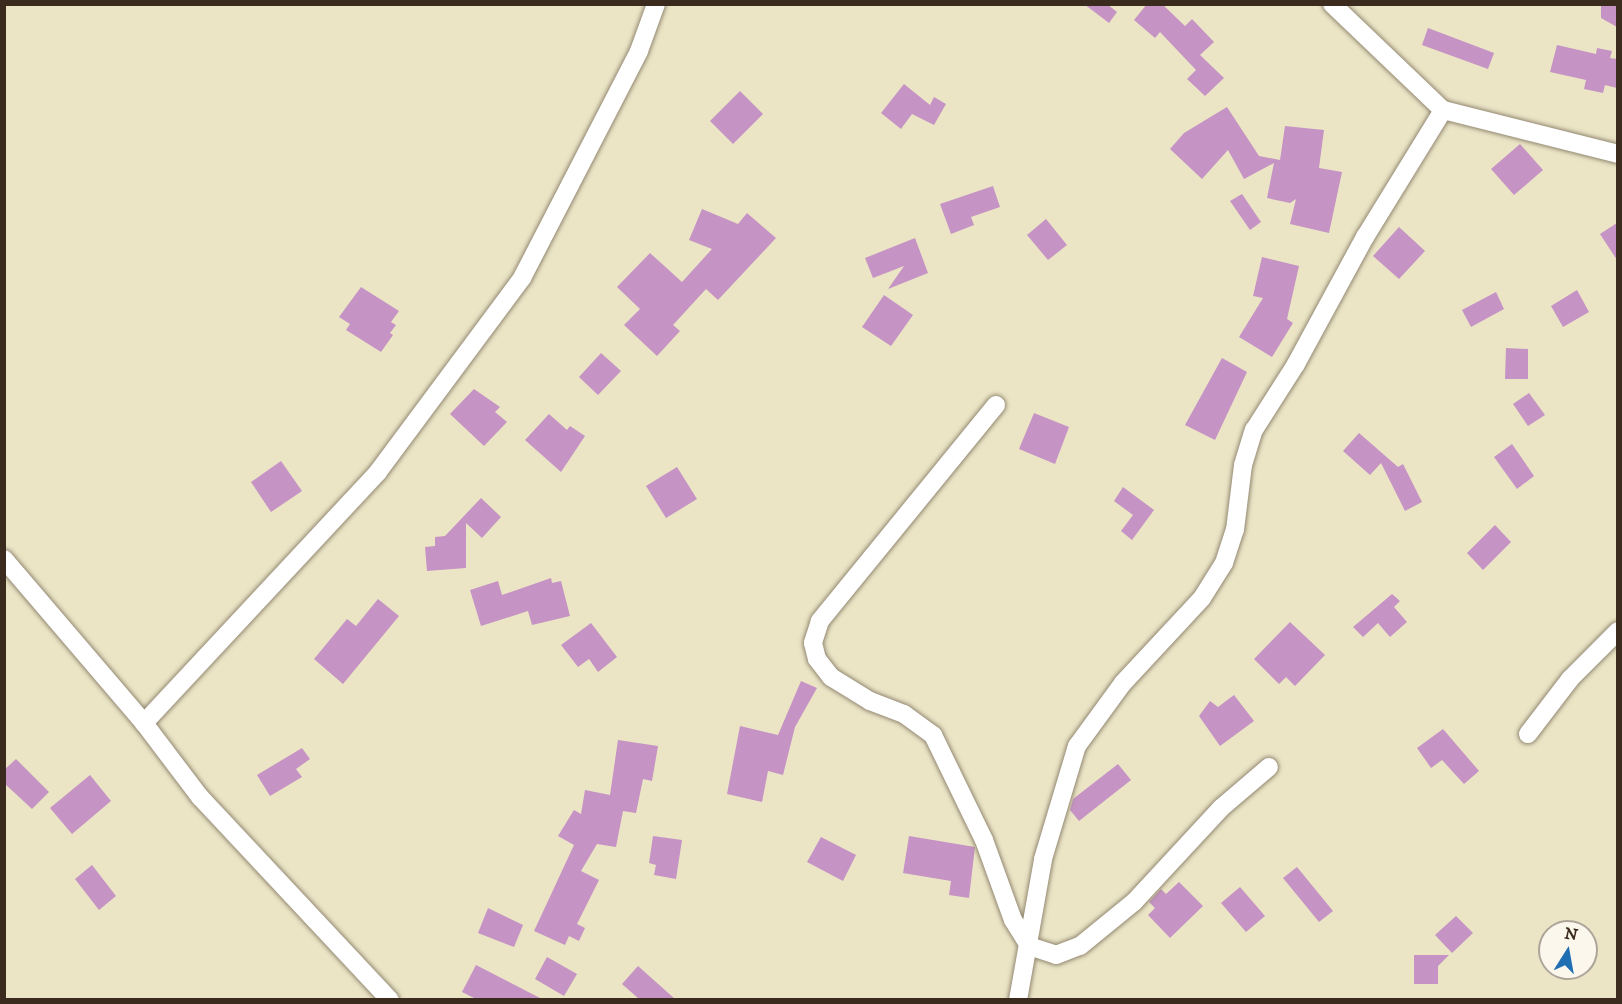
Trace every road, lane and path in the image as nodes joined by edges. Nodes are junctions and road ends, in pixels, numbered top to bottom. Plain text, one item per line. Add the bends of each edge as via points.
1 (656, 4) edge
2 (1332, 4) edge
3 (1443, 110) junction
4 (1617, 154) edge
5 (996, 405) dead end
6 (4, 559) edge
7 (1617, 631) edge
8 (144, 723) junction
9 (1528, 734) dead end
10 (1269, 767) dead end
11 (1029, 946) junction
12 (390, 999) edge
13 (1018, 999) edge

1 - 8 street via 639,51 522,278 378,472
2 - 3 street
3 - 4 street
3 - 11 street via 1254,430 1243,465 1235,530 1224,563 1202,598 1123,683 1077,746 1045,848
5 - 11 street via 820,621 813,644 817,659 831,677 870,701 904,714 933,735 984,840 1013,920
6 - 8 street
7 - 9 street via 1570,679
8 - 12 street via 200,797
10 - 11 street via 1221,808 1134,902 1080,946 1056,955
11 - 13 street

